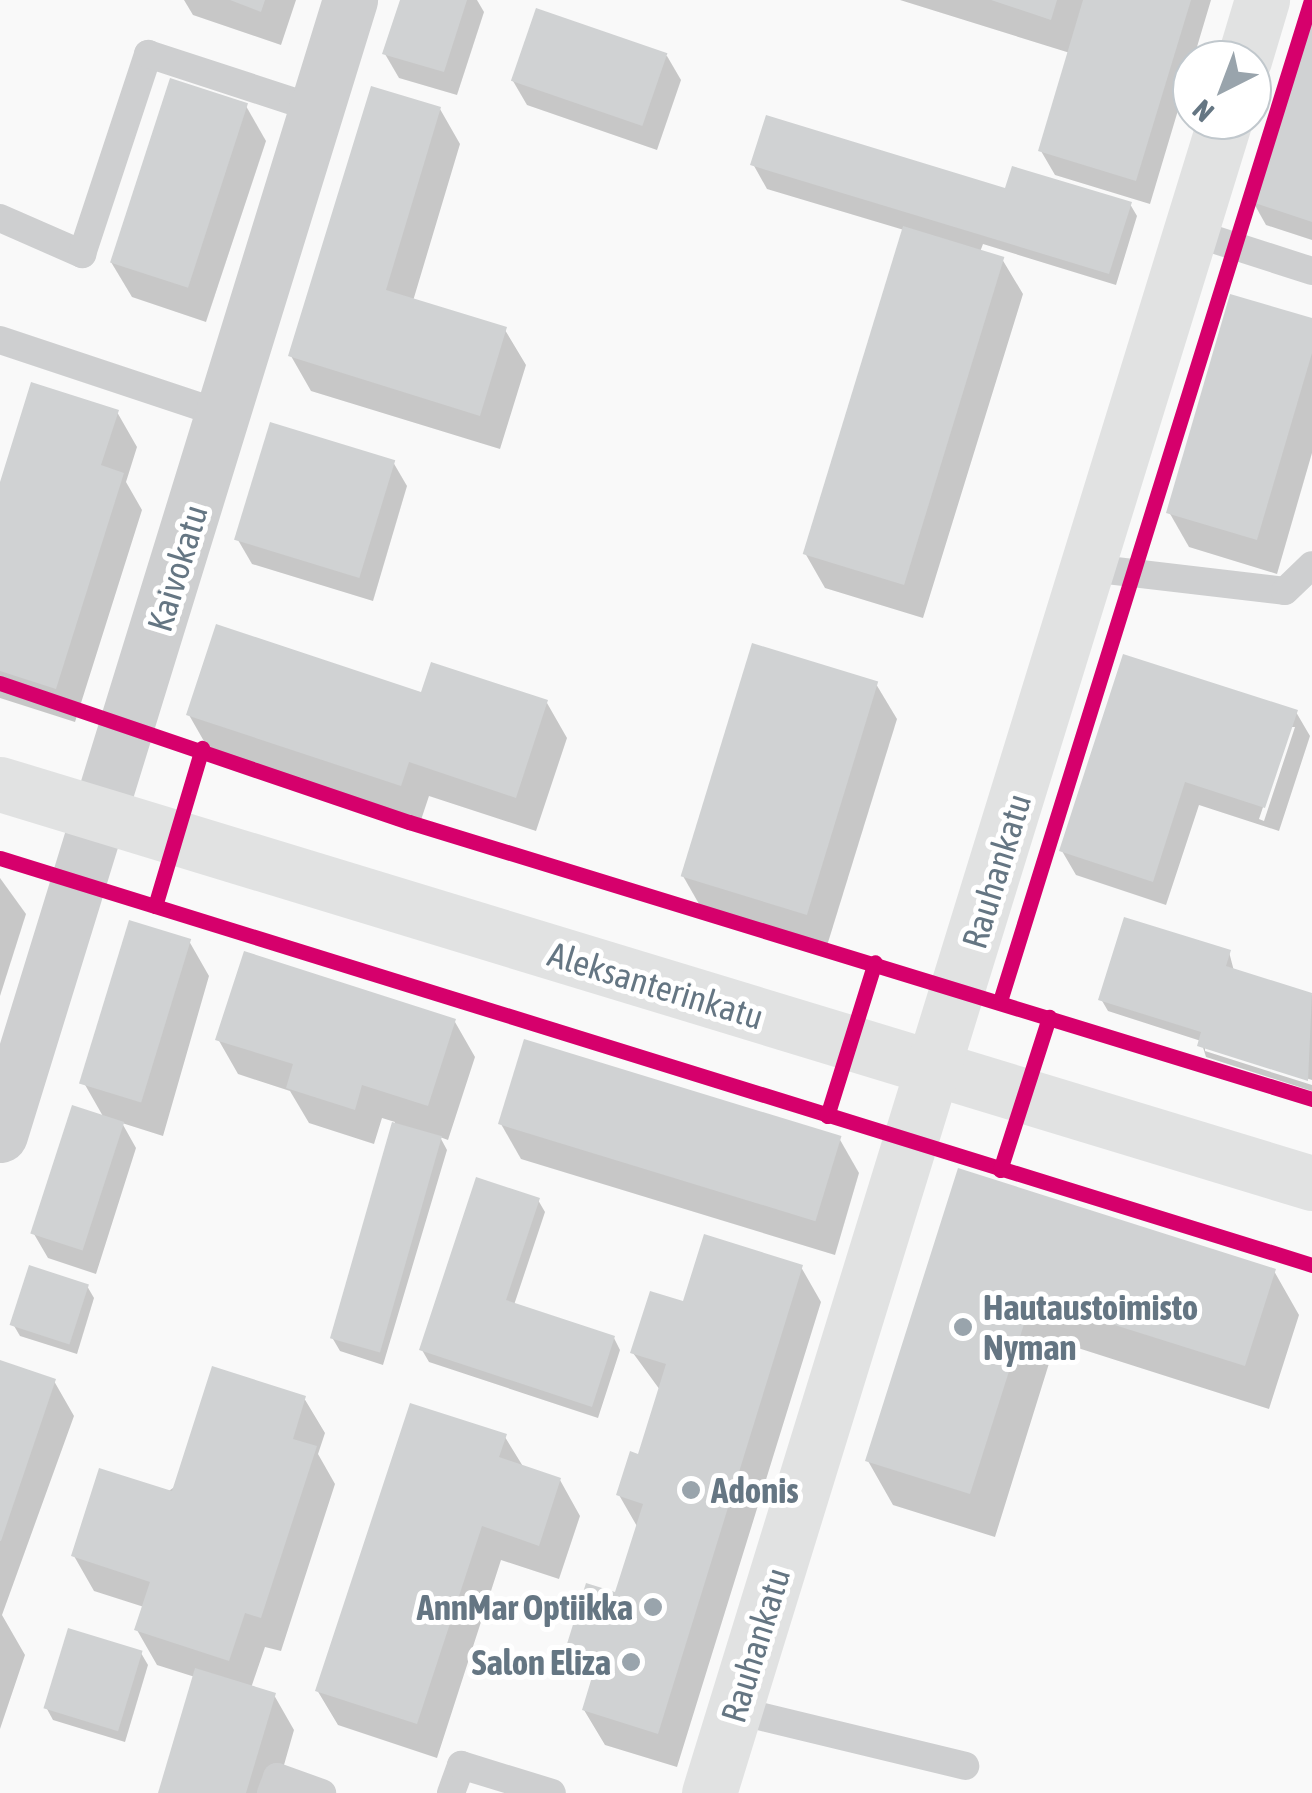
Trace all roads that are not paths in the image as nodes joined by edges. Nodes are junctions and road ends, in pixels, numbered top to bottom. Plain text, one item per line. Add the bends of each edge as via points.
1 (350, 0) edge
2 (1262, 0) edge
3 (1250, 40) edge
4 (316, 109) junction
5 (1219, 140) edge
6 (0, 218) edge
7 (1191, 232) junction
8 (1312, 272) edge
9 (0, 340) edge
10 (223, 414) junction
11 (1312, 564) edge
12 (1090, 568) junction
13 (0, 784) edge
14 (101, 816) junction
15 (934, 1070) junction
16 (0, 1136) edge
17 (1312, 1183) edge
18 (734, 1710) junction
19 (965, 1766) dead end
20 (271, 1793) edge
21 (322, 1793) edge
22 (451, 1793) edge
23 (552, 1793) edge
24 (708, 1793) edge

1 - 4 street, Kaivokatu
2 - 3 main road
4 - 6 lane via 148,54 82,254
4 - 10 street, Kaivokatu
5 - 7 main road, Rauhankatu
7 - 8 lane
7 - 12 main road, Rauhankatu
9 - 10 lane
10 - 14 street, Kaivokatu
11 - 12 lane via 1285,592
12 - 15 main road, Rauhankatu
13 - 14 main road, Aleksanterinkatu
14 - 15 main road, Aleksanterinkatu
14 - 16 street, Kaivokatu
15 - 17 main road, Aleksanterinkatu
15 - 18 main road, Rauhankatu
18 - 19 lane
18 - 24 main road, Rauhankatu
20 - 21 lane via 277,1778
22 - 23 lane via 461,1765

